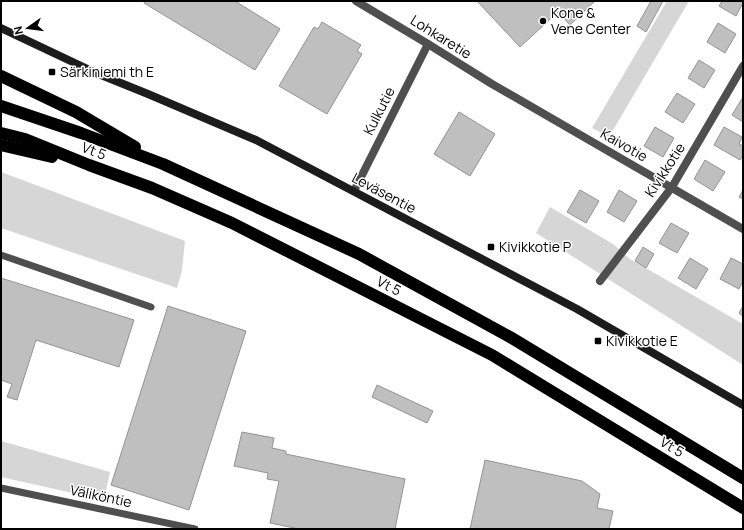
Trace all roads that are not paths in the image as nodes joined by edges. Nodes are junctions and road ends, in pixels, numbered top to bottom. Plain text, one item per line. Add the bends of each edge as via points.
1 (356, 1) edge
2 (1, 28) edge
3 (428, 44) junction
4 (743, 66) edge
5 (1, 76) edge
6 (492, 84) joint
7 (1, 106) edge
8 (1, 133) edge
9 (1, 145) edge
10 (163, 164) junction
11 (89, 166) junction
12 (672, 187) junction
13 (354, 191) junction
14 (743, 229) edge
15 (1, 255) edge
16 (600, 281) dead end
17 (151, 308) dead end
18 (743, 405) edge
19 (743, 478) edge
20 (1, 488) edge
21 (743, 508) edge
22 (195, 529) edge

1 - 3 street, Lohkaretie
2 - 13 main road, Leväsentie via 96,73 256,140
3 - 6 street, Lohkaretie
3 - 13 street, Kulkutie
4 - 12 street, Kivikkotie
5 - 10 highway via 76,112
6 - 12 street, Kaivotie
7 - 10 highway, Vt 5
8 - 11 highway, Vt 5 via 25,139
9 - 11 highway
10 - 19 highway, Vt 5 via 359,254 510,337
11 - 21 highway, Vt 5 via 152,188 232,223 492,355
12 - 14 street, Kaivotie
12 - 16 street, Kivikkotie
13 - 18 main road, Leväsentie via 577,309
15 - 17 lane
20 - 22 lane, Väliköntie

